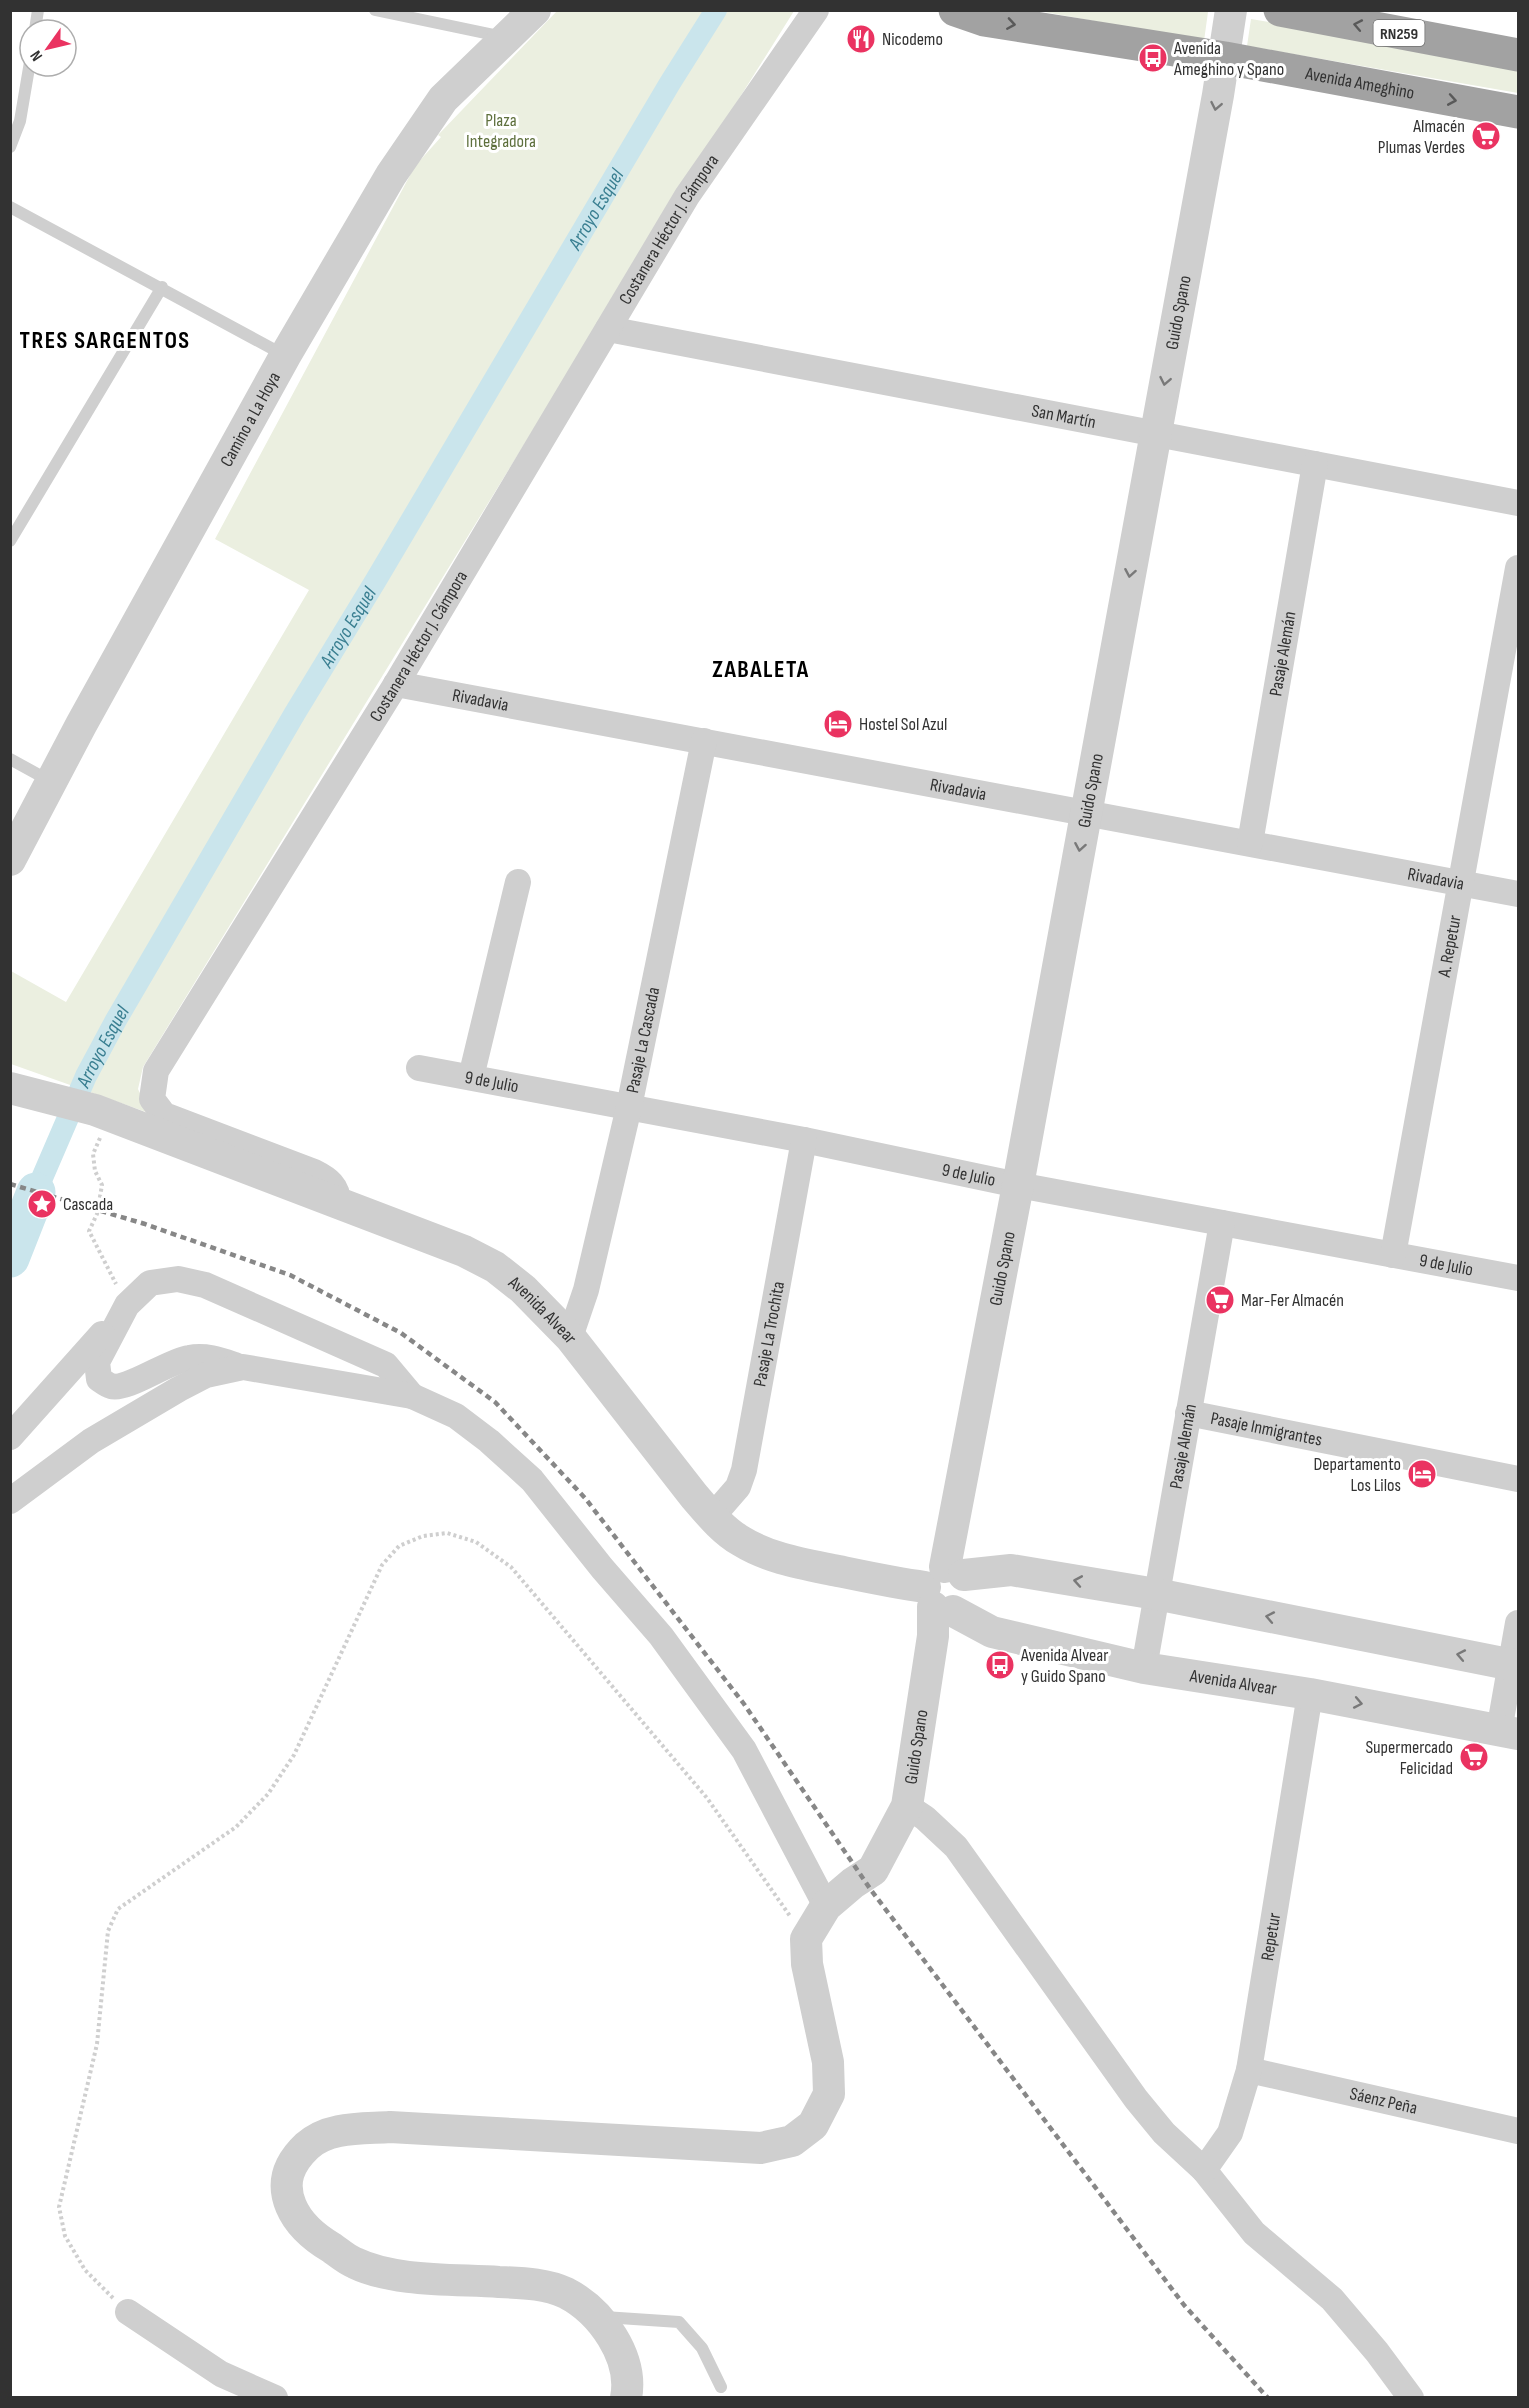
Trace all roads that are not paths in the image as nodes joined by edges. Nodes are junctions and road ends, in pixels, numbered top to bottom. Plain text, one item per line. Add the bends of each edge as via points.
1 (375, 10) edge
2 (535, 10) edge
3 (816, 10) edge
4 (955, 10) edge
5 (1231, 10) edge
6 (1280, 10) edge
7 (505, 37) junction
8 (1518, 55) edge
9 (1225, 58) junction
10 (28, 78) edge
11 (1518, 112) edge
12 (10, 147) edge
13 (10, 207) edge
14 (162, 287) junction
15 (608, 329) junction
16 (285, 356) junction
17 (1155, 434) junction
18 (1316, 464) junction
19 (1518, 503) edge
20 (10, 541) edge
21 (1518, 568) edge
22 (396, 684) junction
23 (704, 741) junction
24 (10, 759) edge
25 (51, 782) junction
26 (1086, 812) junction
27 (1250, 843) junction
28 (10, 860) edge
29 (518, 882) dead end
30 (1461, 883) junction
31 (1518, 894) edge
32 (419, 1068) dead end
33 (471, 1077) junction
34 (13, 1089) edge
35 (630, 1107) junction
36 (804, 1140) junction
37 (1018, 1185) junction
38 (338, 1203) junction
39 (1222, 1223) junction
40 (1393, 1255) junction
41 (1518, 1278) edge
42 (127, 1305) junction
43 (570, 1337) junction
44 (243, 1367) junction
45 (412, 1396) junction
46 (1188, 1413) junction
47 (10, 1437) edge
48 (1518, 1479) edge
49 (10, 1501) edge
50 (712, 1517) junction
51 (1156, 1594) junction
52 (943, 1599) junction
53 (1518, 1623) edge
54 (1515, 1666) edge
55 (1144, 1668) junction
56 (1310, 1694) junction
57 (1509, 1732) edge
58 (907, 1806) junction
59 (826, 1906) junction
60 (1249, 2070) junction
61 (1518, 2131) edge
62 (1204, 2170) junction
63 (128, 2312) road end
64 (597, 2317) junction
65 (721, 2387) dead end
66 (275, 2397) edge
67 (626, 2397) edge
68 (1411, 2397) edge

1 - 7 lane
2 - 7 street, Camino a La Hoya
3 - 15 street, Costanera Héctor J. Cámpora via 687,196
4 -> 9 highway, Avenida Ameghino via 984,20
5 - 9 street, Guido Spano
8 -> 6 highway, RN259
7 - 16 street, Camino a La Hoya via 443,99 391,175
9 -> 11 highway, Avenida Ameghino
9 -> 17 street, Guido Spano
10 - 12 lane via 21,120
13 - 14 lane
14 - 16 lane
14 - 20 lane
15 - 17 street, San Martín
15 - 22 street, Costanera Héctor J. Cámpora
16 - 25 street, Camino a La Hoya
17 - 18 street, San Martín
17 -> 26 street, Guido Spano
18 - 19 street, San Martín
18 - 27 street, Pasaje Alemán
21 - 30 street, A. Repetur
22 - 23 street, Rivadavia
22 - 38 street, Costanera Héctor J. Cámpora via 156,1071 152,1099 164,1116 325,1178 335,1186
23 - 26 street, Rivadavia
23 - 35 street, Pasaje La Cascada
24 - 25 lane
25 - 28 street, Camino a La Hoya
26 - 27 street, Rivadavia
26 -> 37 street, Guido Spano
27 - 30 street, Rivadavia
29 - 33 street
30 - 31 street, Rivadavia
30 - 40 street, A. Repetur
32 - 33 street, 9 de Julio
33 - 35 street, 9 de Julio
34 - 38 street, Avenida Alvear via 103,1113
35 - 36 street, 9 de Julio
35 - 43 street, Pasaje La Cascada via 586,1290
36 - 37 street, 9 de Julio
36 - 50 street, Pasaje La Trochita via 744,1470 738,1487
37 - 39 street, 9 de Julio
37 - 52 street, Guido Spano
38 - 43 street, Avenida Alvear via 464,1251 495,1267 523,1289
39 - 40 street, 9 de Julio
39 - 46 street, Pasaje Alemán
40 - 41 street, 9 de Julio
42 - 44 street via 97,1362 99,1379 111,1386 126,1386 188,1358 209,1357
42 - 45 street via 150,1282 178,1279 205,1285 386,1365
42 - 47 street
43 - 50 street, Avenida Alvear
44 - 45 street
44 - 49 street via 206,1375 179,1389 91,1441
45 - 59 street via 456,1416 532,1480 661,1636 744,1750
46 - 48 street, Pasaje Inmigrantes
46 - 51 street, Pasaje Alemán
50 - 52 street, Avenida Alvear via 738,1540 759,1551 901,1584
51 -> 52 street, Avenida Alvear via 1011,1570
54 -> 51 street, Avenida Alvear
51 - 55 street, Pasaje Alemán
52 - 55 street, Avenida Alvear via 992,1632
52 - 58 street, Guido Spano
53 - 54 street
54 - 57 street
55 - 56 street, Avenida Alvear
56 -> 57 street, Avenida Alvear
56 - 60 street, Repetur
58 - 59 street, Guido Spano via 873,1870
58 - 62 street via 932,1823 956,1847 1136,2099 1164,2133
59 - 64 street via 806,1939 807,1964 828,2062 829,2094 813,2125 792,2141 761,2148 390,2127 338,2130 311,2142 287,2173 288,2198 297,2219 321,2241 355,2263 401,2276 535,2284 565,2293
60 - 61 street, Sáenz Peña
60 - 62 street, Repetur via 1230,2133
62 - 68 street via 1254,2233 1332,2299
63 - 66 street via 221,2374
64 - 65 lane via 679,2322 702,2348
64 - 67 street via 624,2361

